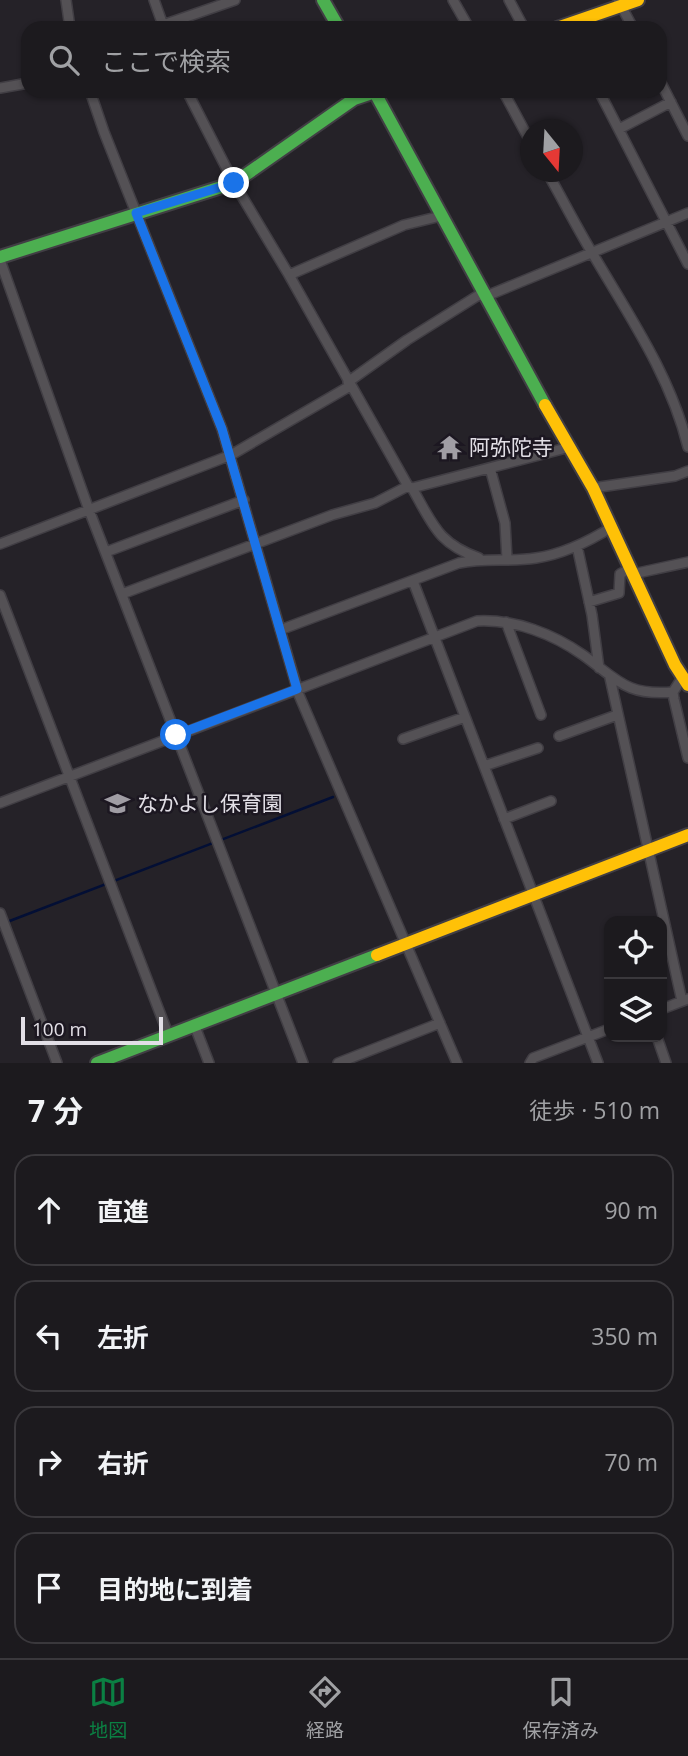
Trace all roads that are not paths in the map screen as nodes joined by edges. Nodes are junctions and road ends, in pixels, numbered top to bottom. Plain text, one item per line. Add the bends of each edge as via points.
1 (66, 0) edge
2 (154, 0) edge
3 (235, 0) edge
4 (323, 0) edge
5 (453, 0) edge
6 (509, 0) edge
7 (638, 0) edge
8 (620, 3) edge
9 (69, 21) edge
10 (161, 21) edge
11 (177, 21) edge
12 (335, 21) edge
13 (465, 21) edge
14 (520, 21) edge
15 (576, 21) edge
16 (629, 21) edge
17 (21, 84) edge
18 (0, 88) edge
19 (667, 94) edge
20 (93, 98) edge
21 (191, 98) edge
22 (358, 98) edge
23 (379, 98) edge
24 (507, 98) edge
25 (603, 98) edge
26 (671, 102) junction
27 (520, 122) edge
28 (619, 129) junction
29 (688, 136) edge
30 (552, 182) edge
31 (234, 183) junction
32 (136, 213) junction
33 (688, 213) edge
34 (441, 216) junction
35 (667, 221) junction
36 (591, 252) junction
37 (0, 259) edge
38 (688, 264) edge
39 (289, 275) junction
40 (483, 295) junction
41 (349, 384) junction
42 (570, 447) junction
43 (688, 447) edge
44 (231, 455) junction
45 (490, 468) junction
46 (688, 471) edge
47 (410, 487) junction
48 (593, 488) junction
49 (244, 500) junction
50 (89, 510) junction
51 (612, 527) junction
52 (0, 544) edge
53 (256, 544) junction
54 (577, 546) junction
55 (106, 552) junction
56 (481, 559) junction
57 (508, 559) junction
58 (688, 562) edge
59 (632, 571) junction
60 (413, 581) junction
61 (122, 594) junction
62 (0, 595) edge
63 (589, 602) junction
64 (506, 622) junction
65 (280, 630) junction
66 (434, 636) junction
67 (598, 668) junction
68 (610, 678) junction
69 (685, 682) edge
70 (297, 689) junction
71 (673, 692) junction
72 (541, 715) dead end
73 (617, 715) junction
74 (466, 717) junction
75 (176, 735) junction
76 (559, 736) dead end
77 (403, 739) dead end
78 (538, 748) dead end
79 (688, 758) edge
80 (484, 766) junction
81 (70, 776) junction
82 (551, 801) dead end
83 (0, 803) edge
84 (504, 819) junction
85 (688, 835) edge
86 (648, 850) junction
87 (533, 895) junction
88 (0, 913) edge
89 (405, 943) junction
90 (276, 993) junction
91 (685, 1000) edge
92 (667, 1007) edge
93 (440, 1023) junction
94 (194, 1024) junction
95 (604, 1032) edge
96 (169, 1034) junction
97 (588, 1038) junction
98 (659, 1042) edge
99 (120, 1059) edge
100 (57, 1063) edge
101 (97, 1063) edge
102 (209, 1063) edge
103 (303, 1063) edge
104 (338, 1063) edge
105 (457, 1063) edge
106 (530, 1063) edge
107 (598, 1063) edge
108 (666, 1063) edge

1 - 9 street
2 - 10 street
3 - 11 street
4 - 12 street
5 - 13 street
6 - 14 street
7 - 8 street
8 - 15 street
8 - 16 street
17 - 18 street
19 - 26 street
20 - 32 street
21 - 31 street
22 - 31 street
23 - 34 street
24 - 27 street
25 - 28 street
26 - 28 street
26 - 29 street
28 - 35 street
30 - 36 street
31 - 32 street
31 - 39 street
32 - 37 street
32 - 44 street
33 - 35 street
34 - 39 street via 404,225
34 - 40 street
35 - 36 street
35 - 38 street
36 - 40 street
36 - 43 street via 645,341
37 - 50 street
39 - 41 street
40 - 41 street via 407,340
40 - 42 street
41 - 44 street
41 - 47 street
42 - 45 street
42 - 48 street
44 - 49 street
44 - 50 street
45 - 47 street
45 - 57 street via 506,530
46 - 48 street via 675,477
47 - 53 street
47 - 56 street via 438,534
48 - 51 street
49 - 53 street
49 - 55 street
50 - 52 street
50 - 55 street
51 - 54 street
51 - 59 street
53 - 61 street
53 - 65 street
54 - 57 street via 534,559
54 - 63 street
55 - 61 street
56 - 57 street
56 - 60 street
58 - 59 street
59 - 63 street via 620,574 620,593
59 - 69 street
60 - 65 street
60 - 66 street
61 - 75 street
62 - 81 street
63 - 67 street
64 - 66 street via 477,621
64 - 67 street via 549,636
64 - 72 street
65 - 70 street
66 - 70 street
66 - 74 street
67 - 68 street
68 - 71 street via 625,688
68 - 73 street
69 - 71 street
70 - 75 street
70 - 89 street
71 - 79 street
73 - 76 street
73 - 86 street
74 - 77 street
74 - 80 street
75 - 81 street
75 - 90 street
78 - 80 street
80 - 84 street
81 - 83 street
81 - 96 street
82 - 84 street
84 - 87 street
85 - 86 street
86 - 87 street
86 - 91 street
87 - 89 street
87 - 97 street
88 - 100 street
89 - 90 street
89 - 93 street
90 - 94 street
90 - 103 street
91 - 92 street
93 - 104 street
93 - 105 street
94 - 96 street
94 - 102 street
95 - 97 street
96 - 99 street
97 - 106 street
97 - 107 street
98 - 108 street
99 - 101 street

